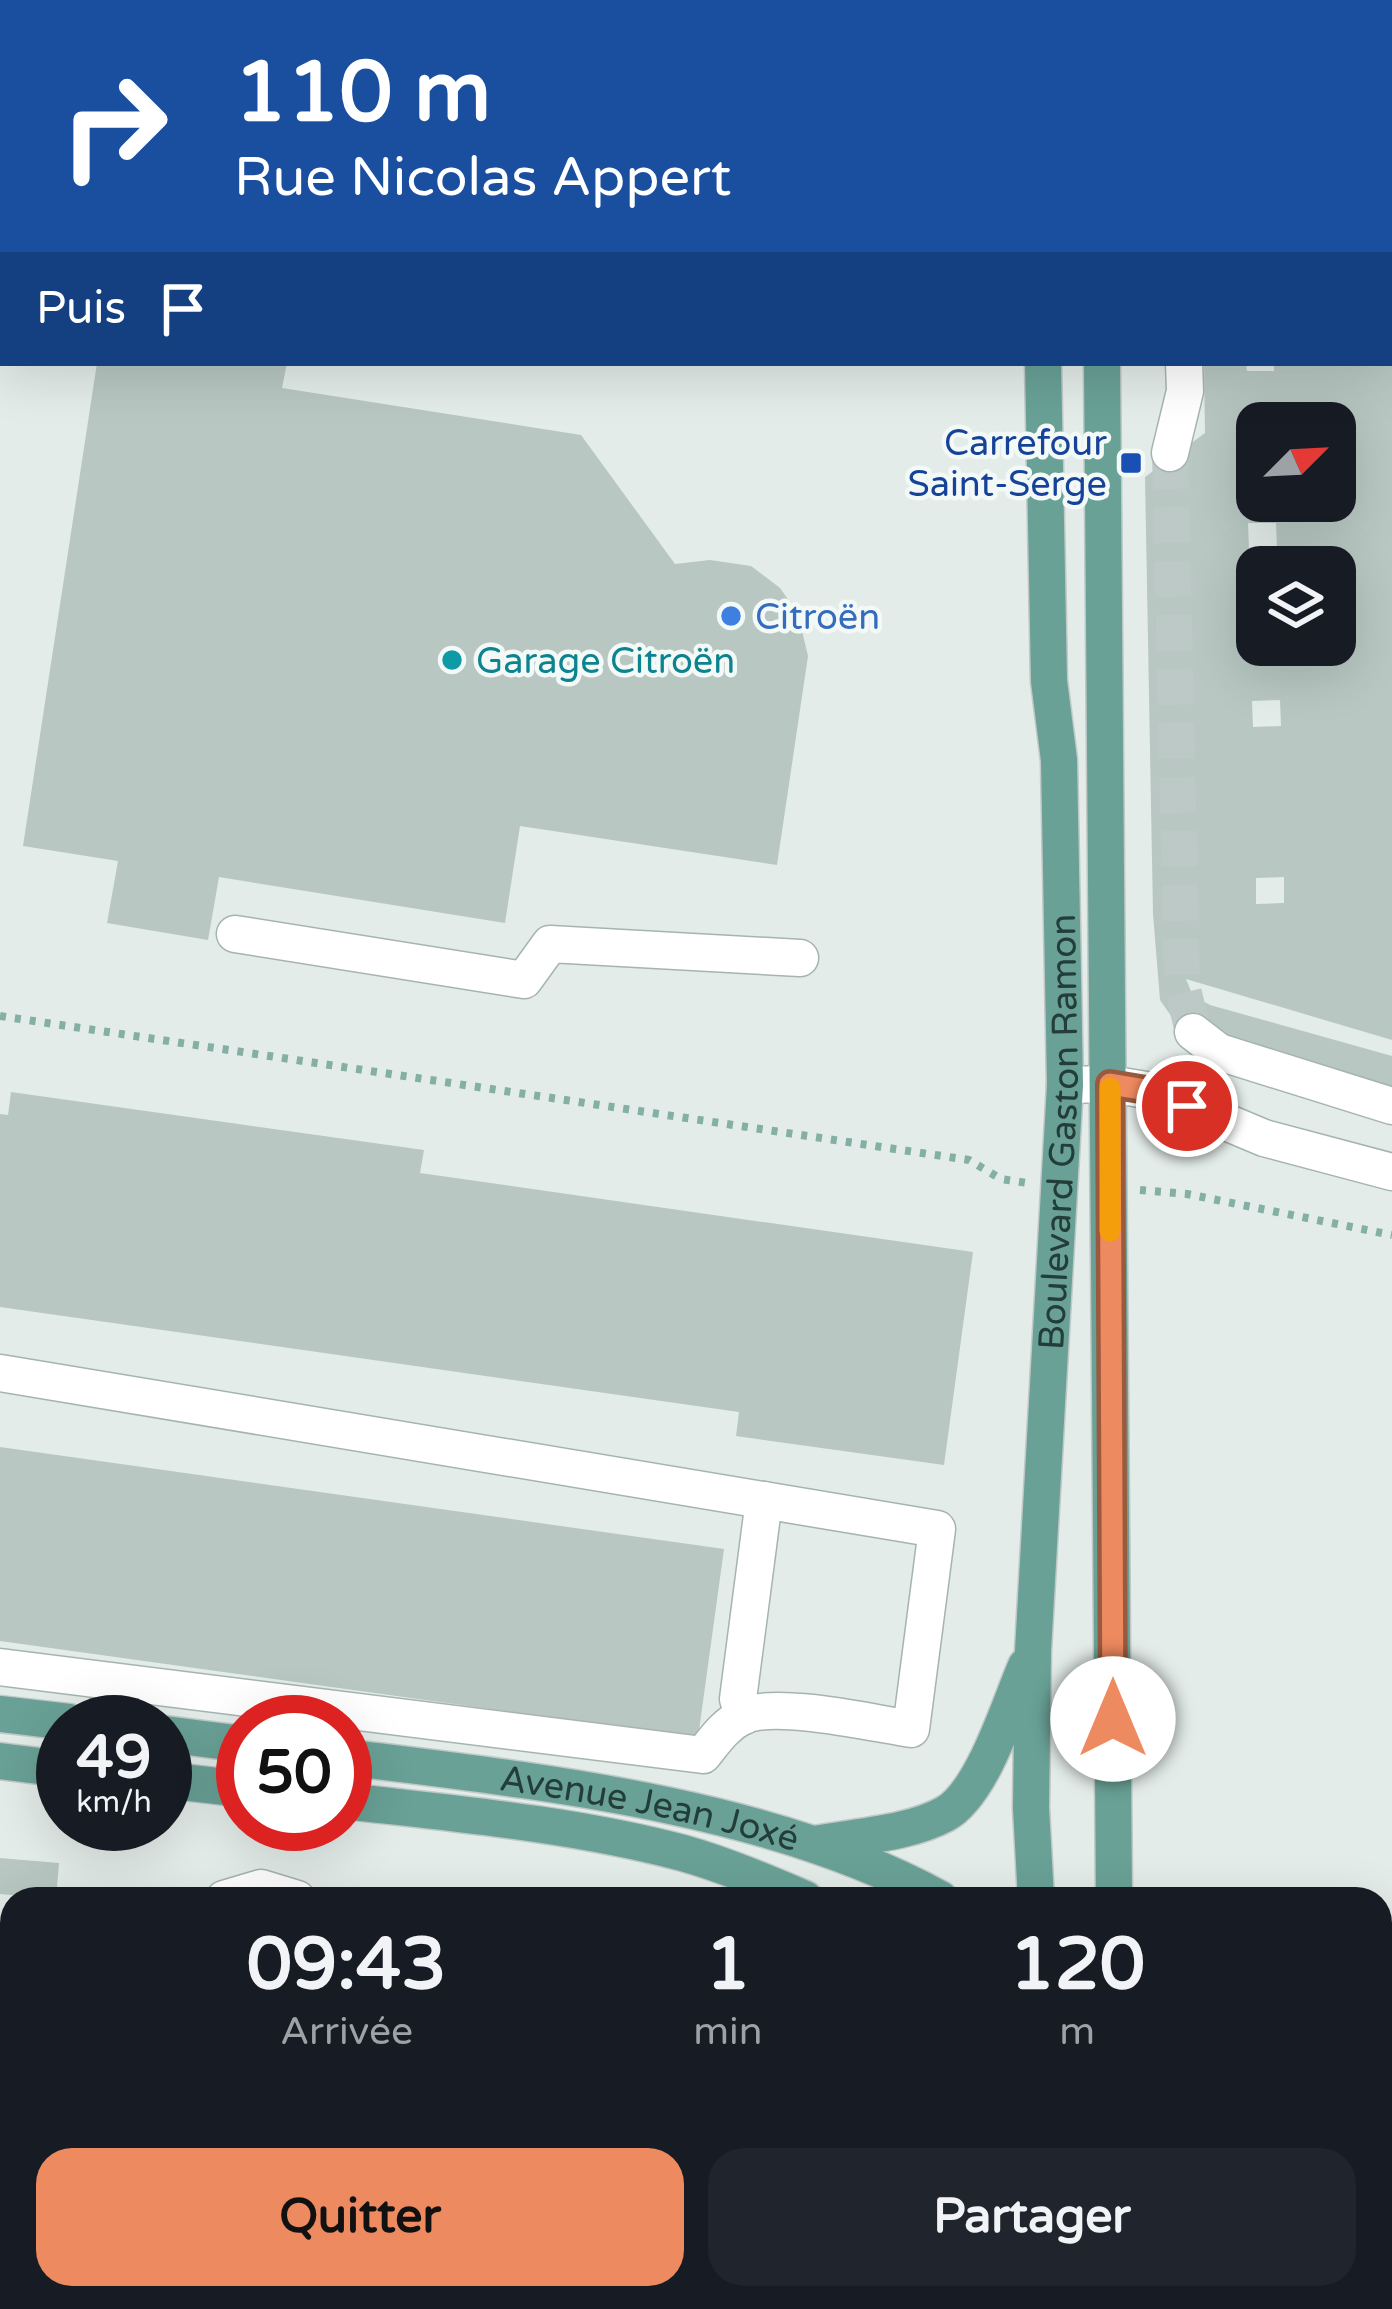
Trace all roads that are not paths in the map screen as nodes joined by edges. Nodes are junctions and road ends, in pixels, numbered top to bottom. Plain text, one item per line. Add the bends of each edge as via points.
1 (1043, 366) edge
2 (1102, 366) edge
3 (1184, 366) edge
4 (1170, 453) tunnel mouth
5 (236, 934) dead end
6 (800, 958) dead end
7 (1193, 1032) dead end
8 (1110, 1084) junction
9 (1065, 1085) junction
10 (1392, 1106) edge
11 (1392, 1172) edge
12 (0, 1373) edge
13 (764, 1500) junction
14 (1033, 1651) junction
15 (0, 1667) edge
16 (0, 1714) edge
17 (744, 1716) junction
18 (36, 1718) edge
19 (372, 1761) edge
20 (0, 1762) edge
21 (36, 1766) edge
22 (372, 1804) edge
23 (815, 1844) junction
24 (777, 1887) edge
25 (913, 1887) edge
26 (1035, 1887) edge
27 (1114, 1887) edge

1 - 9 main road, Boulevard Gaston Ramon
2 - 8 main road, Boulevard Gaston Ramon
3 - 4 street
5 - 6 street via 524,980 550,944
7 - 10 street via 1219,1052
8 - 9 street
8 - 11 street
8 - 27 main road, Boulevard Gaston Ramon
9 - 14 main road, Boulevard Gaston Ramon
12 - 13 street
13 - 17 street via 738,1699
13 - 17 street via 937,1529 911,1729 780,1710
14 - 23 main road via 975,1781 949,1812
14 - 26 main road, Boulevard Gaston Ramon
15 - 17 street via 703,1755
16 - 18 main road
19 - 23 main road, Avenue Jean Joxé via 569,1788
20 - 21 main road
22 - 24 main road, Avenue Jean Joxé via 617,1837
23 - 25 main road, Avenue Jean Joxé

